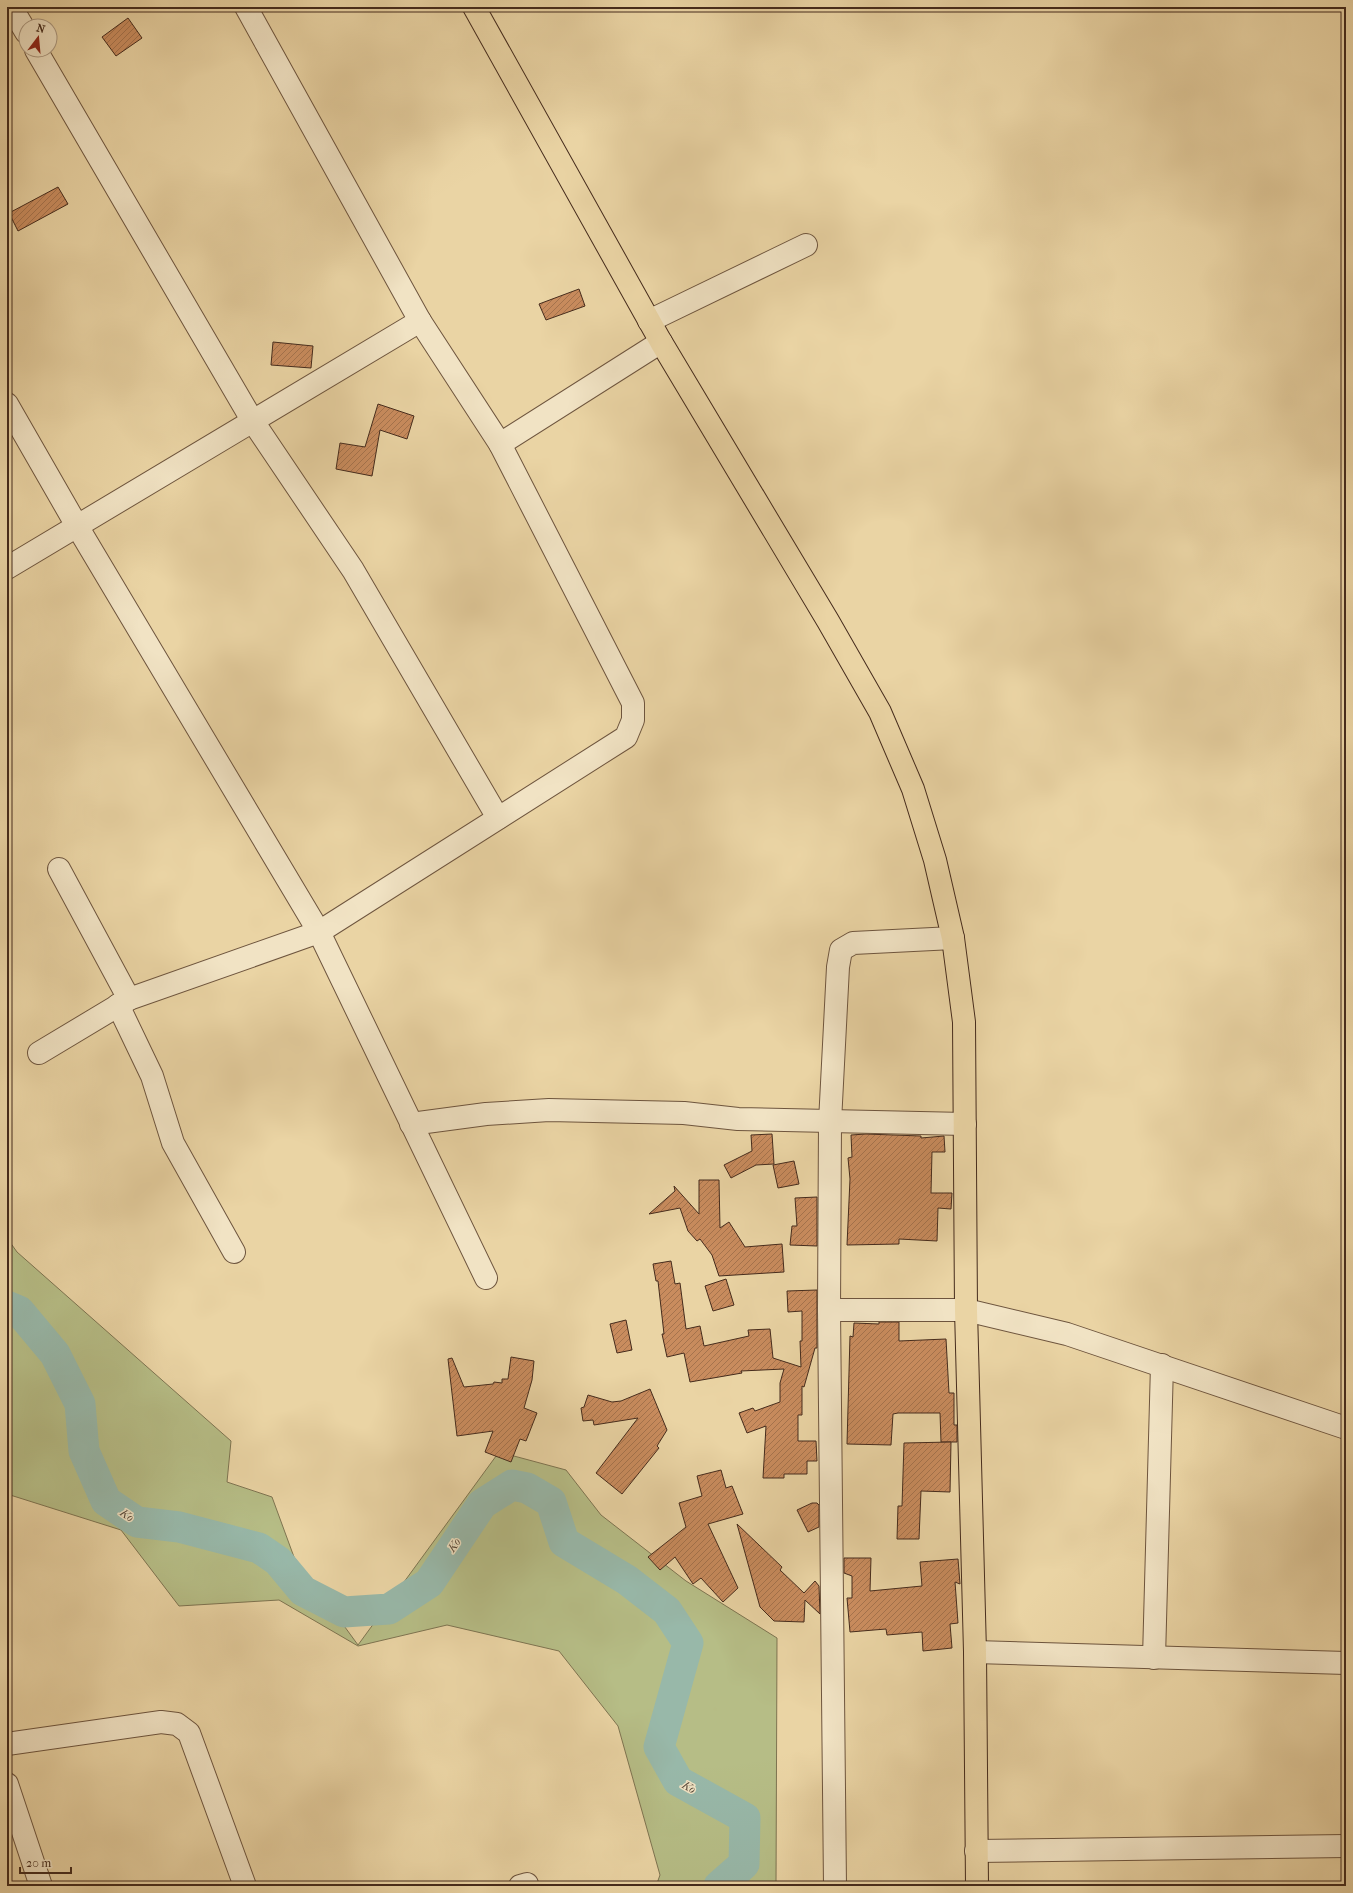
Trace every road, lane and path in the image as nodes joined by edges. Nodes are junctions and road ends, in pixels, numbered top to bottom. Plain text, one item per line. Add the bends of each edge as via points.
1 (10, 7) edge
2 (246, 7) edge
3 (474, 7) edge
4 (7, 10) edge
5 (18, 20) edge
6 (41, 58) edge
7 (806, 245) dead end
8 (420, 321) junction
9 (649, 321) junction
10 (661, 342) junction
11 (7, 404) edge
12 (252, 420) junction
13 (500, 444) junction
14 (77, 526) junction
15 (7, 568) edge
16 (498, 818) junction
17 (59, 869) dead end
18 (319, 932) junction
19 (953, 938) junction
20 (124, 1002) junction
21 (39, 1053) dead end
22 (830, 1122) junction
23 (411, 1124) junction
24 (965, 1124) junction
25 (234, 1252) dead end
26 (486, 1278) dead end
27 (829, 1310) junction
28 (966, 1310) junction
29 (1162, 1365) junction
30 (1346, 1428) edge
31 (975, 1652) junction
32 (1154, 1658) junction
33 (1346, 1664) edge
34 (7, 1744) edge
35 (7, 1784) edge
36 (1346, 1846) edge
37 (976, 1851) junction
38 (41, 1886) edge
39 (245, 1886) edge
40 (835, 1886) edge
41 (977, 1886) edge

1 - 4 street
1 - 5 street
2 - 8 street
3 - 9 main road
6 - 12 street
7 - 9 street
8 - 12 street
8 - 13 street
9 - 10 main road
10 - 13 street
10 - 19 main road via 880,712 913,789 935,860
11 - 14 street
12 - 14 street
12 - 16 street via 353,570
13 - 16 street via 633,703 633,720 626,737
14 - 15 street
14 - 18 street
16 - 18 street
17 - 20 street
18 - 20 street
18 - 23 street
19 - 22 street via 854,943 841,950
19 - 24 main road via 964,1022
20 - 21 street
20 - 25 street via 152,1076 173,1143
22 - 23 street via 738,1119 684,1113 549,1110 486,1114
22 - 24 street
22 - 27 street
23 - 26 street
24 - 28 main road
27 - 28 street
27 - 40 street
28 - 29 street via 1067,1334
28 - 31 main road
29 - 30 street
29 - 32 street
31 - 32 street
31 - 37 main road
32 - 33 street
34 - 39 street via 161,1722 177,1724 190,1733
35 - 38 street
36 - 37 street
37 - 41 main road

